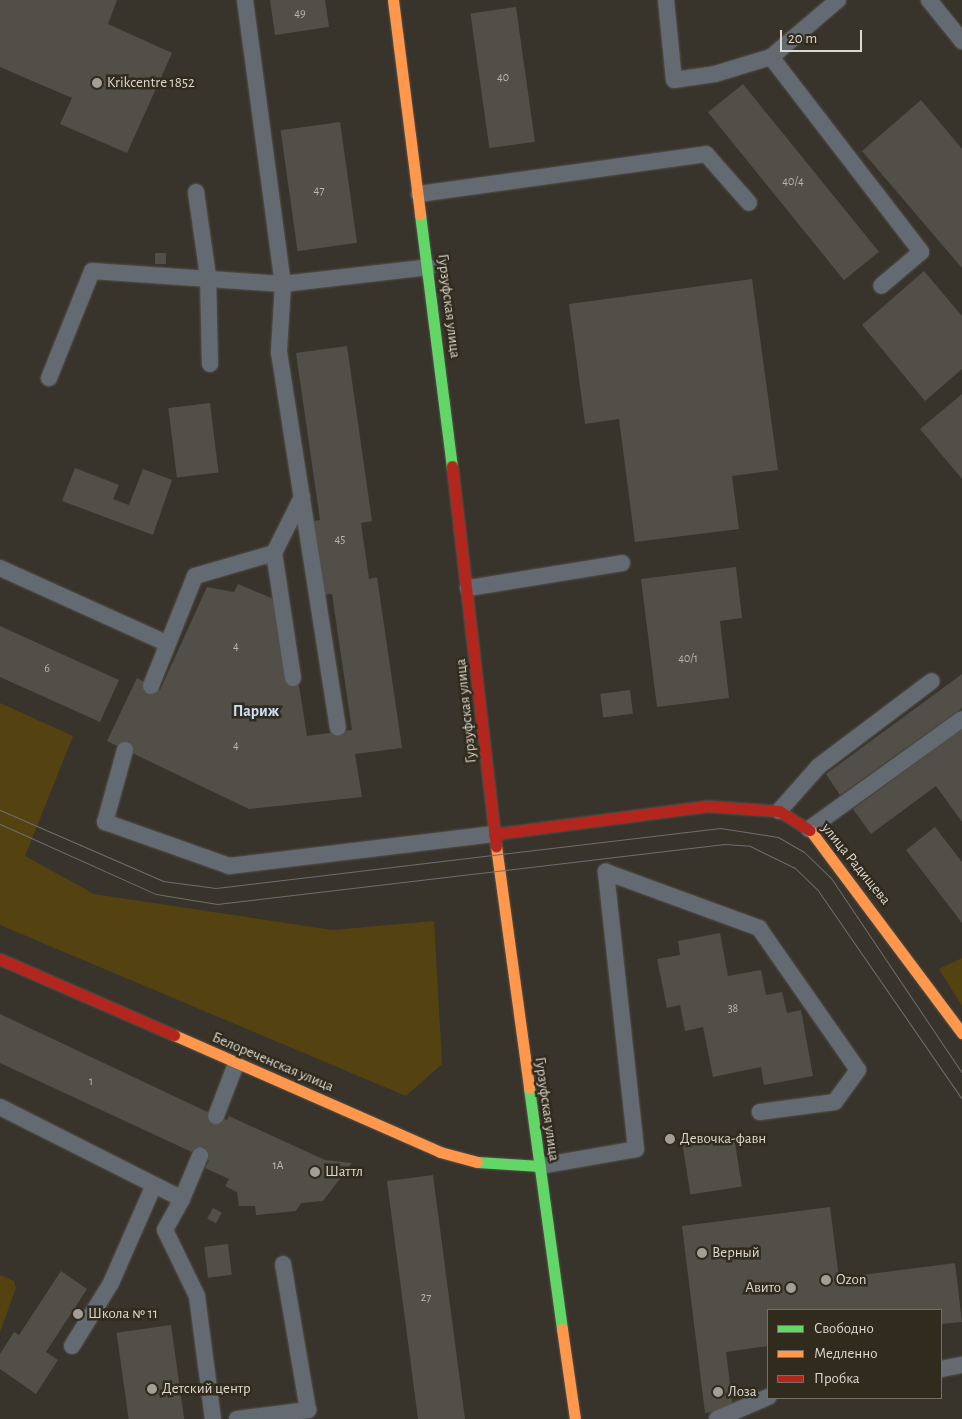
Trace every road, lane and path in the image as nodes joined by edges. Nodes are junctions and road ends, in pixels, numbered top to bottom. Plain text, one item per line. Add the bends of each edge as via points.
1 (245, 0) edge
2 (393, 0) edge
3 (666, 0) edge
4 (838, 0) edge
5 (928, 0) edge
6 (962, 40) edge
7 (772, 57) junction
8 (196, 192) dead end
9 (419, 194) junction
10 (749, 203) dead end
11 (429, 267) junction
12 (208, 276) junction
13 (283, 284) junction
14 (880, 286) dead end
15 (210, 364) dead end
16 (49, 378) dead end
17 (302, 497) junction
18 (274, 553) junction
19 (622, 563) dead end
20 (0, 568) edge
21 (468, 588) junction
22 (168, 644) junction
23 (293, 678) dead end
24 (932, 681) dead end
25 (151, 686) dead end
26 (962, 720) edge
27 (338, 727) dead end
28 (126, 750) dead end
29 (779, 811) junction
30 (809, 829) junction
31 (494, 834) junction
32 (0, 960) edge
33 (962, 1033) edge
34 (236, 1064) junction
35 (0, 1107) edge
36 (760, 1112) dead end
37 (216, 1116) dead end
38 (200, 1156) dead end
39 (540, 1166) junction
40 (154, 1185) junction
41 (182, 1199) junction
42 (283, 1264) dead end
43 (72, 1346) dead end
44 (962, 1365) edge
45 (942, 1369) edge
46 (767, 1397) edge
47 (213, 1419) edge
48 (237, 1419) edge
49 (575, 1419) edge
50 (717, 1419) edge

1 - 13 lane
2 - 9 main road, Гурзуфская улица
3 - 7 lane via 674,80 715,74
4 - 7 lane
5 - 6 lane
7 - 14 lane via 921,252
8 - 12 lane
9 - 10 lane via 706,154
9 - 11 main road, Гурзуфская улица
11 - 13 lane
11 - 21 main road, Гурзуфская улица
12 - 13 lane
12 - 15 lane
12 - 16 lane via 92,271
13 - 17 lane via 279,352
17 - 18 lane
17 - 27 lane
18 - 22 lane via 195,576
18 - 23 lane
19 - 21 lane
20 - 22 lane
21 - 31 main road, Гурзуфская улица
22 - 25 lane
24 - 29 lane via 819,766
26 - 30 lane
28 - 31 lane via 105,822 230,866
29 - 30 main road, улица Радищева
29 - 31 main road, улица Радищева via 706,806
30 - 33 main road, улица Радищева via 839,863
31 - 39 main road, Гурзуфская улица
32 - 34 main road, Белореченская улица
34 - 37 lane
34 - 39 main road, Белореченская улица via 440,1152 482,1163
35 - 40 lane
36 - 39 lane via 835,1102 858,1070 759,928 606,872 636,1148
38 - 41 lane
39 - 49 main road, Гурзуфская улица
40 - 41 lane
40 - 43 lane via 111,1283
41 - 47 lane via 165,1230 197,1296
42 - 48 lane via 308,1410
44 - 45 lane
46 - 50 lane

